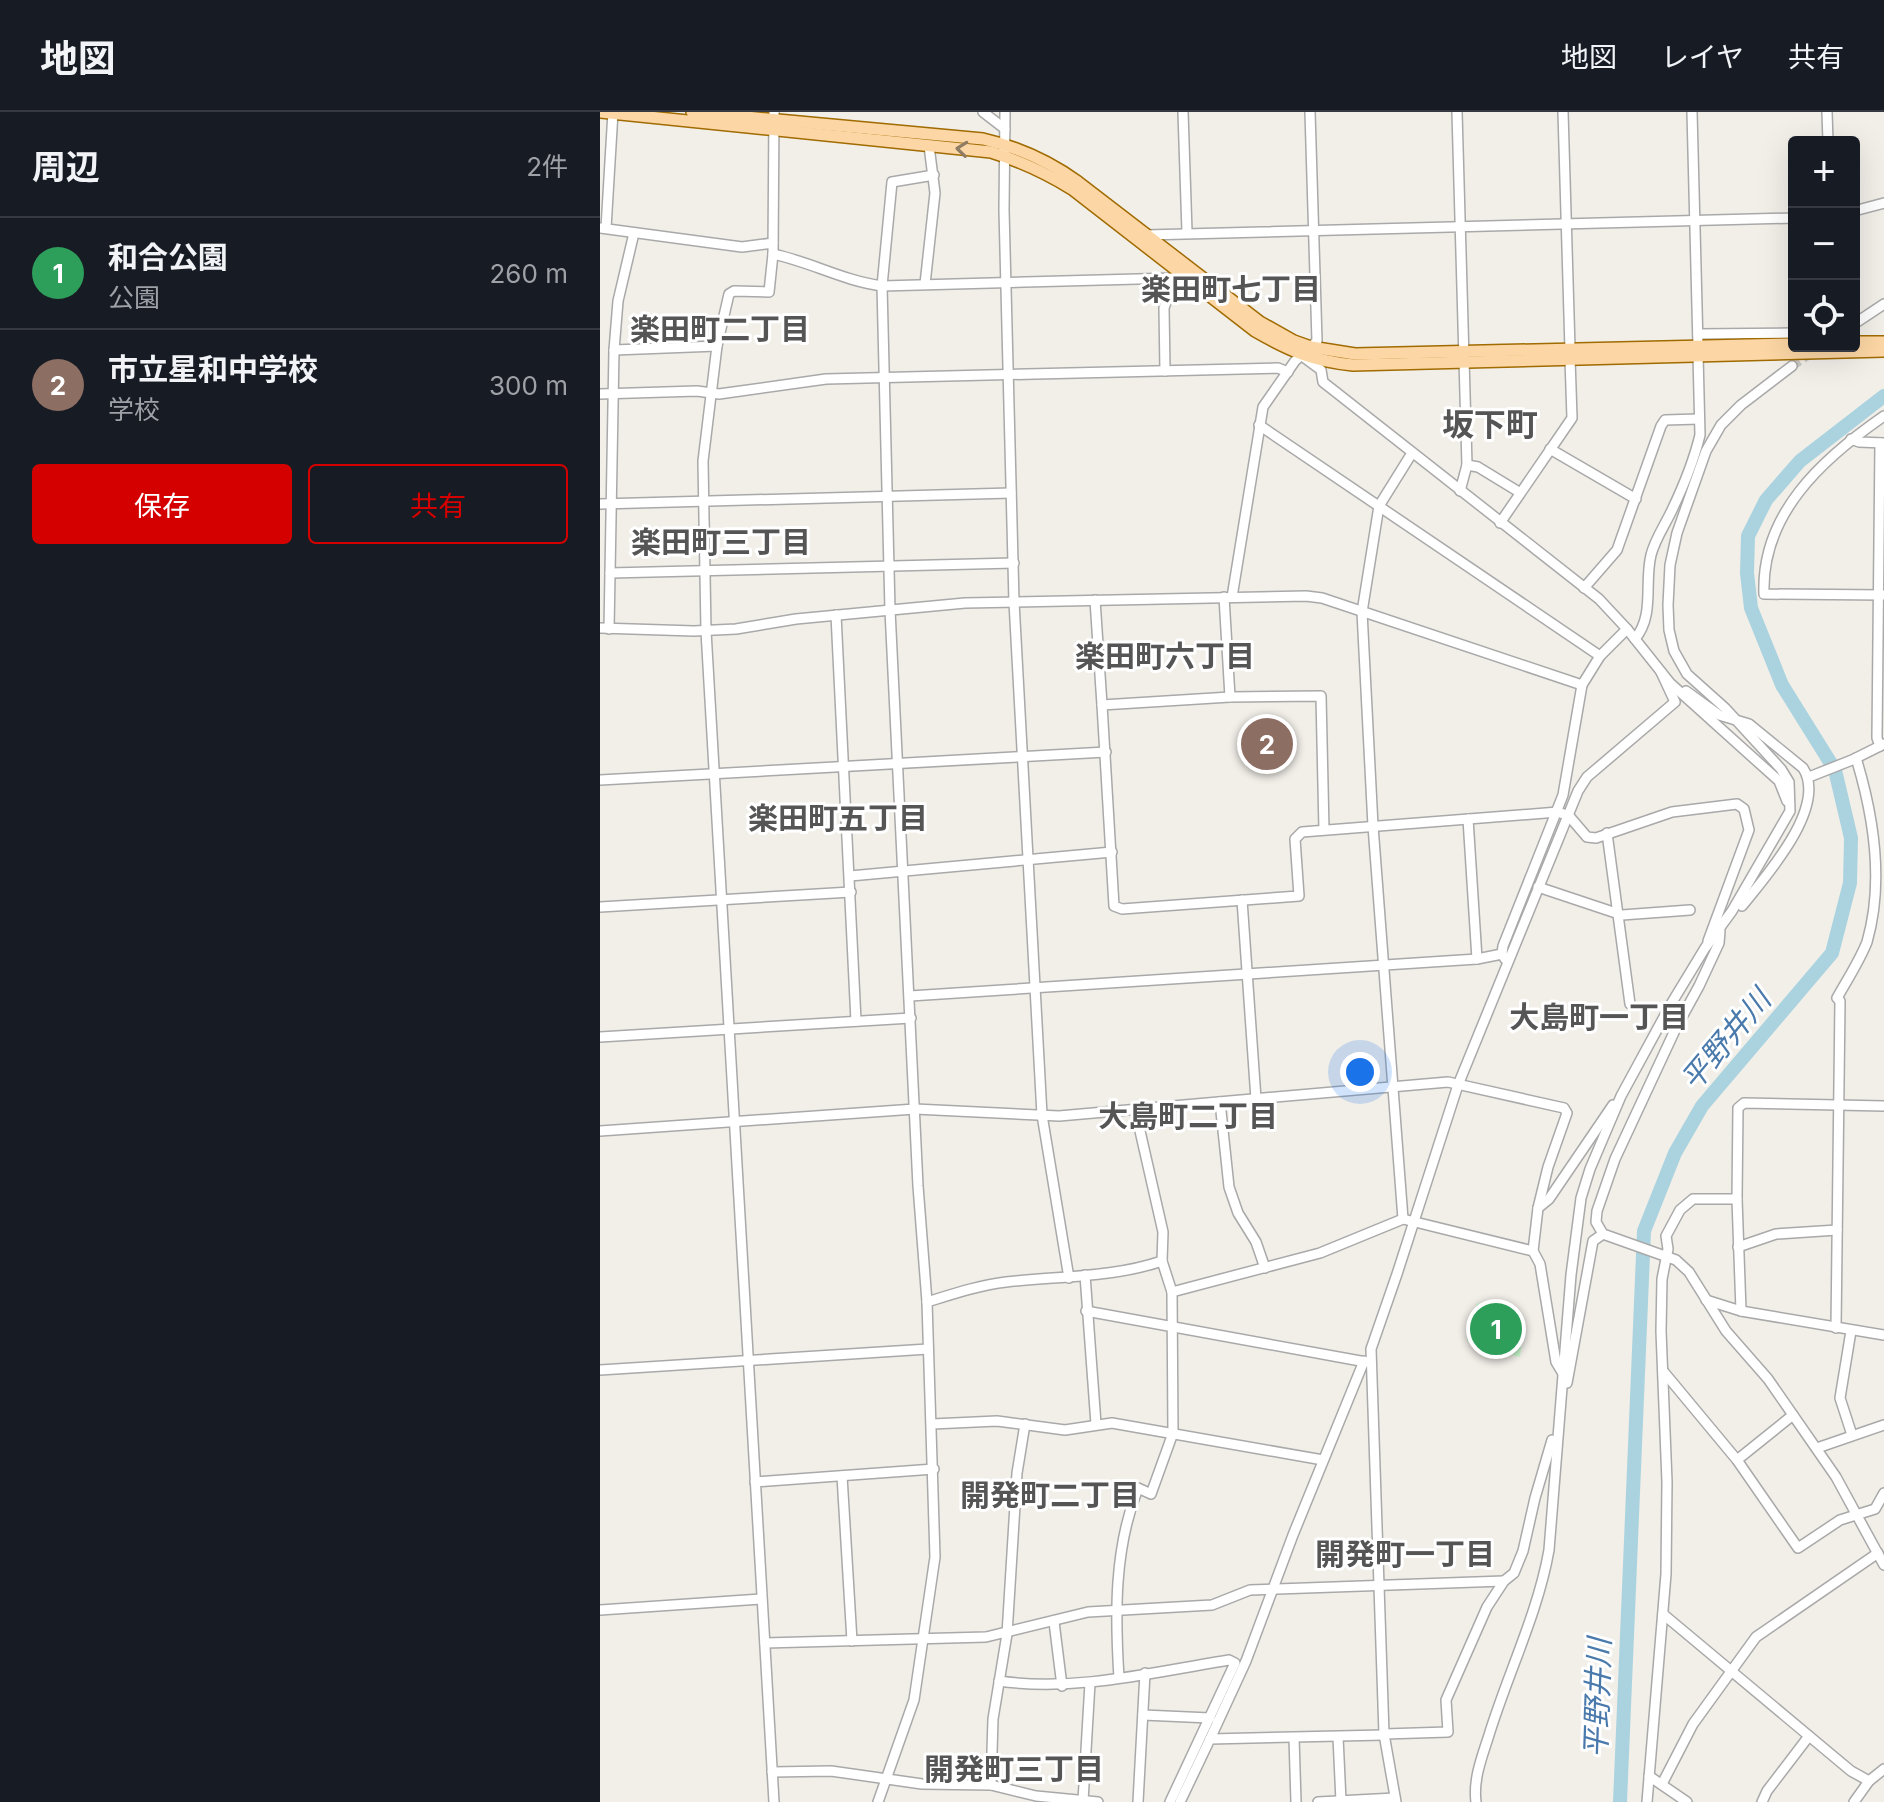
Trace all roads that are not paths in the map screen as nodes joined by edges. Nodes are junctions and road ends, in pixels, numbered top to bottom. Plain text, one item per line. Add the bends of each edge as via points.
1 (608, 112) edge
2 (692, 112) edge
3 (983, 112) edge
4 (1005, 112) edge
5 (1183, 112) edge
6 (1310, 112) edge
7 (1457, 112) edge
8 (1563, 112) edge
9 (1692, 112) edge
10 (1827, 112) edge
11 (774, 120) edge
12 (1005, 129) junction
13 (1828, 136) edge
14 (929, 146) junction
15 (1005, 150) junction
16 (934, 175) junction
17 (1884, 203) edge
18 (1860, 209) edge
19 (1788, 218) edge
20 (1695, 221) junction
21 (1566, 223) junction
22 (1461, 226) junction
23 (603, 228) edge
24 (1313, 230) junction
25 (1187, 232) junction
26 (634, 233) junction
27 (1146, 235) junction
28 (773, 248) junction
29 (1180, 276) junction
30 (1007, 282) junction
31 (925, 284) junction
32 (882, 286) junction
33 (1884, 304) edge
34 (1860, 320) edge
35 (1788, 334) edge
36 (1788, 344) edge
37 (1698, 345) junction
38 (717, 346) junction
39 (1878, 346) edge
40 (614, 350) junction
41 (1307, 352) junction
42 (1570, 354) junction
43 (1464, 356) junction
44 (1792, 366) tunnel mouth
45 (1165, 371) junction
46 (1288, 372) junction
47 (1009, 374) junction
48 (884, 377) junction
49 (600, 394) edge
50 (613, 394) junction
51 (712, 394) junction
52 (1884, 416) edge
53 (1699, 419) junction
54 (1259, 425) junction
55 (1851, 439) junction
56 (1882, 443) edge
57 (1550, 449) junction
58 (1412, 453) junction
59 (1467, 465) junction
60 (1460, 491) junction
61 (1519, 492) junction
62 (1011, 493) junction
63 (887, 497) junction
64 (1636, 499) junction
65 (704, 501) junction
66 (611, 503) junction
67 (600, 504) edge
68 (1379, 506) junction
69 (1500, 523) junction
70 (1014, 563) junction
71 (889, 566) junction
72 (705, 571) junction
73 (610, 573) junction
74 (1584, 588) junction
75 (1881, 595) edge
76 (1228, 597) junction
77 (1095, 600) junction
78 (1014, 602) junction
79 (890, 610) junction
80 (1362, 612) junction
81 (836, 615) junction
82 (604, 628) edge
83 (1627, 629) junction
84 (706, 631) junction
85 (1635, 639) junction
86 (1600, 656) junction
87 (1661, 672) junction
88 (1582, 685) junction
89 (1230, 697) junction
90 (1102, 705) junction
91 (1734, 720) junction
92 (1882, 745) edge
93 (1106, 752) junction
94 (1023, 756) junction
95 (1854, 759) junction
96 (897, 763) junction
97 (845, 766) junction
98 (714, 774) junction
99 (1811, 776) junction
100 (600, 780) edge
101 (1790, 811) junction
102 (1558, 812) junction
103 (1569, 816) junction
104 (1468, 819) junction
105 (1373, 826) junction
106 (1324, 830) junction
107 (1607, 833) junction
108 (1112, 852) junction
109 (1029, 860) junction
110 (902, 873) junction
111 (850, 876) junction
112 (1538, 887) junction
113 (851, 892) junction
114 (1881, 895) edge
115 (1242, 900) junction
116 (722, 901) junction
117 (600, 907) edge
118 (1690, 910) dead end
119 (1732, 911) junction
120 (1618, 913) junction
121 (1720, 931) junction
122 (1705, 948) junction
123 (1504, 958) junction
124 (1477, 959) junction
125 (1383, 966) junction
126 (1247, 975) junction
127 (1036, 989) junction
128 (910, 996) junction
129 (1630, 1004) dead end
130 (911, 1018) junction
131 (856, 1021) junction
132 (729, 1029) junction
133 (600, 1037) edge
134 (1458, 1085) junction
135 (1392, 1087) junction
136 (1621, 1096) junction
137 (1256, 1099) junction
138 (1220, 1102) junction
139 (1838, 1105) junction
140 (1884, 1106) edge
141 (915, 1109) junction
142 (1135, 1109) junction
143 (1042, 1115) junction
144 (734, 1122) junction
145 (600, 1131) edge
146 (1737, 1199) junction
147 (1538, 1208) junction
148 (1408, 1220) junction
149 (1837, 1230) junction
150 (1603, 1234) junction
151 (1738, 1247) junction
152 (1533, 1251) junction
153 (1663, 1254) junction
154 (1162, 1261) junction
155 (1265, 1268) junction
156 (1085, 1275) junction
157 (1069, 1278) junction
158 (1172, 1292) junction
159 (1706, 1300) junction
160 (927, 1302) junction
161 (1086, 1311) junction
162 (1741, 1311) junction
163 (1173, 1328) junction
164 (1836, 1328) junction
165 (1851, 1331) junction
166 (1884, 1335) edge
167 (928, 1349) junction
168 (747, 1360) junction
169 (1366, 1362) junction
170 (600, 1370) edge
171 (1663, 1371) junction
172 (1562, 1372) junction
173 (1559, 1413) junction
174 (1793, 1415) junction
175 (932, 1424) junction
176 (1025, 1424) junction
177 (1096, 1424) junction
178 (1884, 1425) edge
179 (1173, 1433) junction
180 (1852, 1435) junction
181 (1817, 1448) junction
182 (1323, 1460) junction
183 (1737, 1460) junction
184 (934, 1469) junction
185 (842, 1476) junction
186 (755, 1482) junction
187 (1884, 1493) edge
188 (1856, 1515) junction
189 (1878, 1553) junction
190 (1884, 1565) edge
191 (1504, 1581) junction
192 (1379, 1586) junction
193 (1274, 1590) junction
194 (761, 1599) junction
195 (1115, 1609) junction
196 (600, 1610) edge
197 (1663, 1614) junction
198 (1054, 1622) junction
199 (1007, 1634) junction
200 (924, 1640) junction
201 (852, 1641) junction
202 (765, 1643) junction
203 (1732, 1671) junction
204 (1145, 1673) junction
205 (1119, 1678) junction
206 (999, 1681) junction
207 (1090, 1683) junction
208 (1062, 1686) junction
209 (1143, 1715) junction
210 (1210, 1718) junction
211 (1384, 1735) junction
212 (1809, 1736) junction
213 (1338, 1737) junction
214 (1294, 1738) junction
215 (1210, 1739) junction
216 (1884, 1769) edge
217 (772, 1772) junction
218 (1649, 1776) junction
219 (888, 1779) junction
220 (1869, 1781) junction
221 (1662, 1784) junction
222 (991, 1785) junction
223 (1476, 1796) edge
224 (1036, 1799) edge
225 (1395, 1800) edge
226 (1083, 1801) edge
227 (1341, 1801) edge
228 (774, 1802) edge
229 (878, 1802) edge
230 (1098, 1802) edge
231 (1138, 1802) edge
232 (1170, 1802) edge
233 (1180, 1802) edge
234 (1296, 1802) edge
235 (1318, 1802) edge
236 (1328, 1802) edge
237 (1469, 1802) edge
238 (1647, 1802) edge
239 (1687, 1802) edge
240 (1762, 1802) edge
241 (1854, 1802) edge

1 - 11 main road
1 - 23 street
2 - 11 main road
3 - 12 street
4 - 12 street
5 - 25 street
6 - 24 street
7 - 22 street
8 - 21 street
9 - 20 street
10 - 13 street
11 - 14 main road
11 - 15 main road via 983,139
11 - 28 street
12 - 15 street
15 -> 14 main road
14 - 16 street
15 - 27 main road via 1051,163
15 - 29 main road via 1072,189
15 - 30 street
16 - 31 street
16 - 32 street via 892,182
17 - 18 street
19 - 20 street
20 - 21 street
20 - 37 street
21 - 22 street
21 - 42 street
22 - 24 street
22 - 43 street
23 - 26 street
24 - 25 street
24 - 41 street via 1317,341
25 - 27 street
26 - 28 street
26 - 40 street via 618,301
27 - 41 main road
28 - 32 street via 848,280
28 - 38 street via 769,292 729,294
29 - 30 street
29 - 41 main road via 1255,331
29 - 45 street via 1164,308
30 - 31 street
30 - 47 street
31 - 32 street
32 - 48 street
33 - 34 street
35 - 37 street
36 - 37 main road
37 - 39 main road
37 - 42 main road
37 - 53 street
38 - 40 street
38 - 51 street
40 - 50 street
41 - 43 main road via 1353,365
41 - 46 street
41 - 58 street via 1323,382
42 - 43 main road
42 - 57 street via 1572,418
43 - 59 street
44 - 91 street via 1721,425 1696,476 1670,565 1669,630 1674,651 1687,674
45 - 46 street
45 - 47 street
46 - 54 street via 1263,407
47 - 48 street
47 - 62 street
48 - 51 street via 796,381
48 - 63 street
49 - 50 street
50 - 51 street
50 - 66 street
51 - 65 street
52 - 55 street
53 - 64 street via 1665,420
53 - 85 street via 1697,446 1650,558 1649,598
54 - 68 street
54 - 76 street
55 - 56 street
55 - 75 street via 1786,508 1768,547 1764,594
56 - 75 street
57 - 61 street
57 - 64 street
58 - 60 street
58 - 68 street
59 - 60 street
59 - 61 street
60 - 69 street
61 - 69 street
62 - 63 street
62 - 70 street
63 - 65 street
63 - 71 street
64 - 74 street via 1617,550
65 - 66 street
65 - 72 street
66 - 67 street
66 - 73 street
68 - 80 street
68 - 86 street
69 - 74 street
70 - 71 street
70 - 78 street
71 - 72 street
71 - 79 street
72 - 73 street
72 - 84 street
73 - 82 street
74 - 83 street
75 - 92 street via 1877,738
76 - 77 street
76 - 80 street via 1306,596
76 - 89 street
77 - 78 street
77 - 90 street
78 - 79 street
78 - 94 street
79 - 81 street
79 - 96 street
80 - 88 street
80 - 105 street
81 - 84 street
81 - 97 street
82 - 84 street
83 - 85 street
83 - 86 street
84 - 98 street
85 - 87 street
86 - 88 street
87 - 91 street via 1719,715
87 - 101 street via 1779,781
87 - 103 street via 1675,702 1587,777
88 - 102 street
89 - 90 street
89 - 106 street via 1321,696
90 - 93 street
91 - 99 street via 1749,724
91 - 101 street via 1781,769 1789,782
92 - 95 street
93 - 94 street
93 - 108 street
94 - 96 street
94 - 109 street
95 - 99 street
95 - 114 street via 1874,820
96 - 97 street
96 - 110 street
97 - 98 street
97 - 111 street
98 - 100 street
98 - 116 street
99 - 119 street via 1807,805 1790,840 1740,908
101 - 119 street
102 - 103 street
102 - 104 street
102 - 123 street
103 - 107 street via 1587,837
103 - 112 street
104 - 105 street
104 - 124 street
105 - 106 street
105 - 125 street
106 - 115 street via 1302,832 1295,839 1299,896
107 - 120 street
107 - 122 street via 1672,812 1737,804 1744,809 1749,830
108 - 109 street
108 - 115 street via 1114,906 1122,909
109 - 110 street
109 - 127 street
110 - 111 street
110 - 128 street
111 - 113 street
112 - 120 street
112 - 123 street
113 - 116 street
113 - 131 street
114 - 139 street via 1867,943 1837,998
115 - 126 street
116 - 117 street
116 - 132 street
118 - 120 street
119 - 121 street
120 - 129 street
121 - 122 street
121 - 150 street via 1706,972 1615,1159 1597,1211
122 - 136 street
123 - 124 street
123 - 134 street
124 - 125 street
125 - 126 street
125 - 135 street
126 - 127 street
126 - 137 street
127 - 128 street
127 - 143 street
128 - 130 street
130 - 131 street
130 - 141 street
131 - 132 street
132 - 133 street
132 - 144 street
134 - 135 street
134 - 147 street via 1564,1108 1567,1113
134 - 148 street
135 - 137 street
135 - 148 street
136 - 147 street
136 - 172 street via 1581,1198
137 - 138 street
138 - 142 street
138 - 155 street via 1229,1187
139 - 140 street
139 - 146 street via 1744,1103 1738,1108
139 - 149 street
141 - 143 street
141 - 144 street
141 - 160 street
142 - 143 street
142 - 154 street via 1163,1232
143 - 157 street
144 - 145 street
144 - 168 street
146 - 151 street
146 - 153 street via 1693,1199 1686,1204 1666,1236 1668,1249
147 - 152 street
148 - 152 street
148 - 155 street
148 - 169 street
149 - 151 street via 1776,1234
149 - 164 street
150 - 153 street
150 - 173 street via 1593,1241
151 - 162 street
152 - 172 street
153 - 159 street via 1689,1272
153 - 171 street
154 - 156 street
154 - 158 street
155 - 158 street
156 - 157 street
156 - 161 street
157 - 160 street via 1003,1282
158 - 163 street
159 - 162 street
159 - 174 street
160 - 167 street
161 - 163 street
161 - 177 street
162 - 164 street
163 - 169 street
163 - 179 street
164 - 165 street
165 - 166 street
165 - 180 street via 1840,1398
167 - 168 street
167 - 175 street
168 - 170 street
168 - 186 street
169 - 182 street
169 - 192 street
171 - 183 street
171 - 197 street
172 - 173 street
173 - 191 street via 1523,1551 1514,1573
173 - 223 street via 1544,1580 1503,1689 1476,1777
174 - 181 street
174 - 183 street
175 - 176 street
175 - 184 street
176 - 177 street via 1065,1430
176 - 199 street
177 - 179 street
178 - 180 street
179 - 182 street
179 - 195 street via 1151,1494 1138,1488 1126,1519
180 - 181 street
181 - 188 street
182 - 193 street
183 - 188 street via 1798,1548
184 - 185 street
184 - 200 street via 935,1557
185 - 186 street
185 - 201 street
186 - 194 street
187 - 188 street via 1875,1509
188 - 189 street
189 - 190 street
189 - 203 street via 1756,1637
191 - 192 street
191 - 211 street via 1482,1616 1446,1700 1448,1732
192 - 193 street
192 - 211 street
193 - 195 street via 1239,1592 1212,1605
193 - 215 street
194 - 196 street
194 - 202 street
195 - 198 street
195 - 205 street
197 - 203 street
197 - 218 street
198 - 199 street
198 - 208 street
199 - 200 street
199 - 206 street
200 - 201 street
200 - 219 street via 914,1700
201 - 202 street
202 - 217 street
203 - 212 street
203 - 221 street via 1693,1724
204 - 205 street
204 - 209 street
204 - 210 street via 1235,1663
205 - 207 street
206 - 208 street
206 - 222 street
207 - 208 street
207 - 226 street
209 - 210 street
209 - 231 street
210 - 232 street
211 - 213 street
211 - 225 street
212 - 220 street
212 - 240 street
213 - 214 street
213 - 227 street
214 - 215 street
214 - 234 street
215 - 233 street
216 - 220 street
217 - 219 street via 831,1771
217 - 228 street
218 - 221 street
218 - 238 street
219 - 222 street
219 - 229 street
220 - 241 street
221 - 239 street
222 - 224 street
223 - 237 street
224 - 226 street
225 - 227 street
226 - 230 street
227 - 236 street
235 - 236 street

